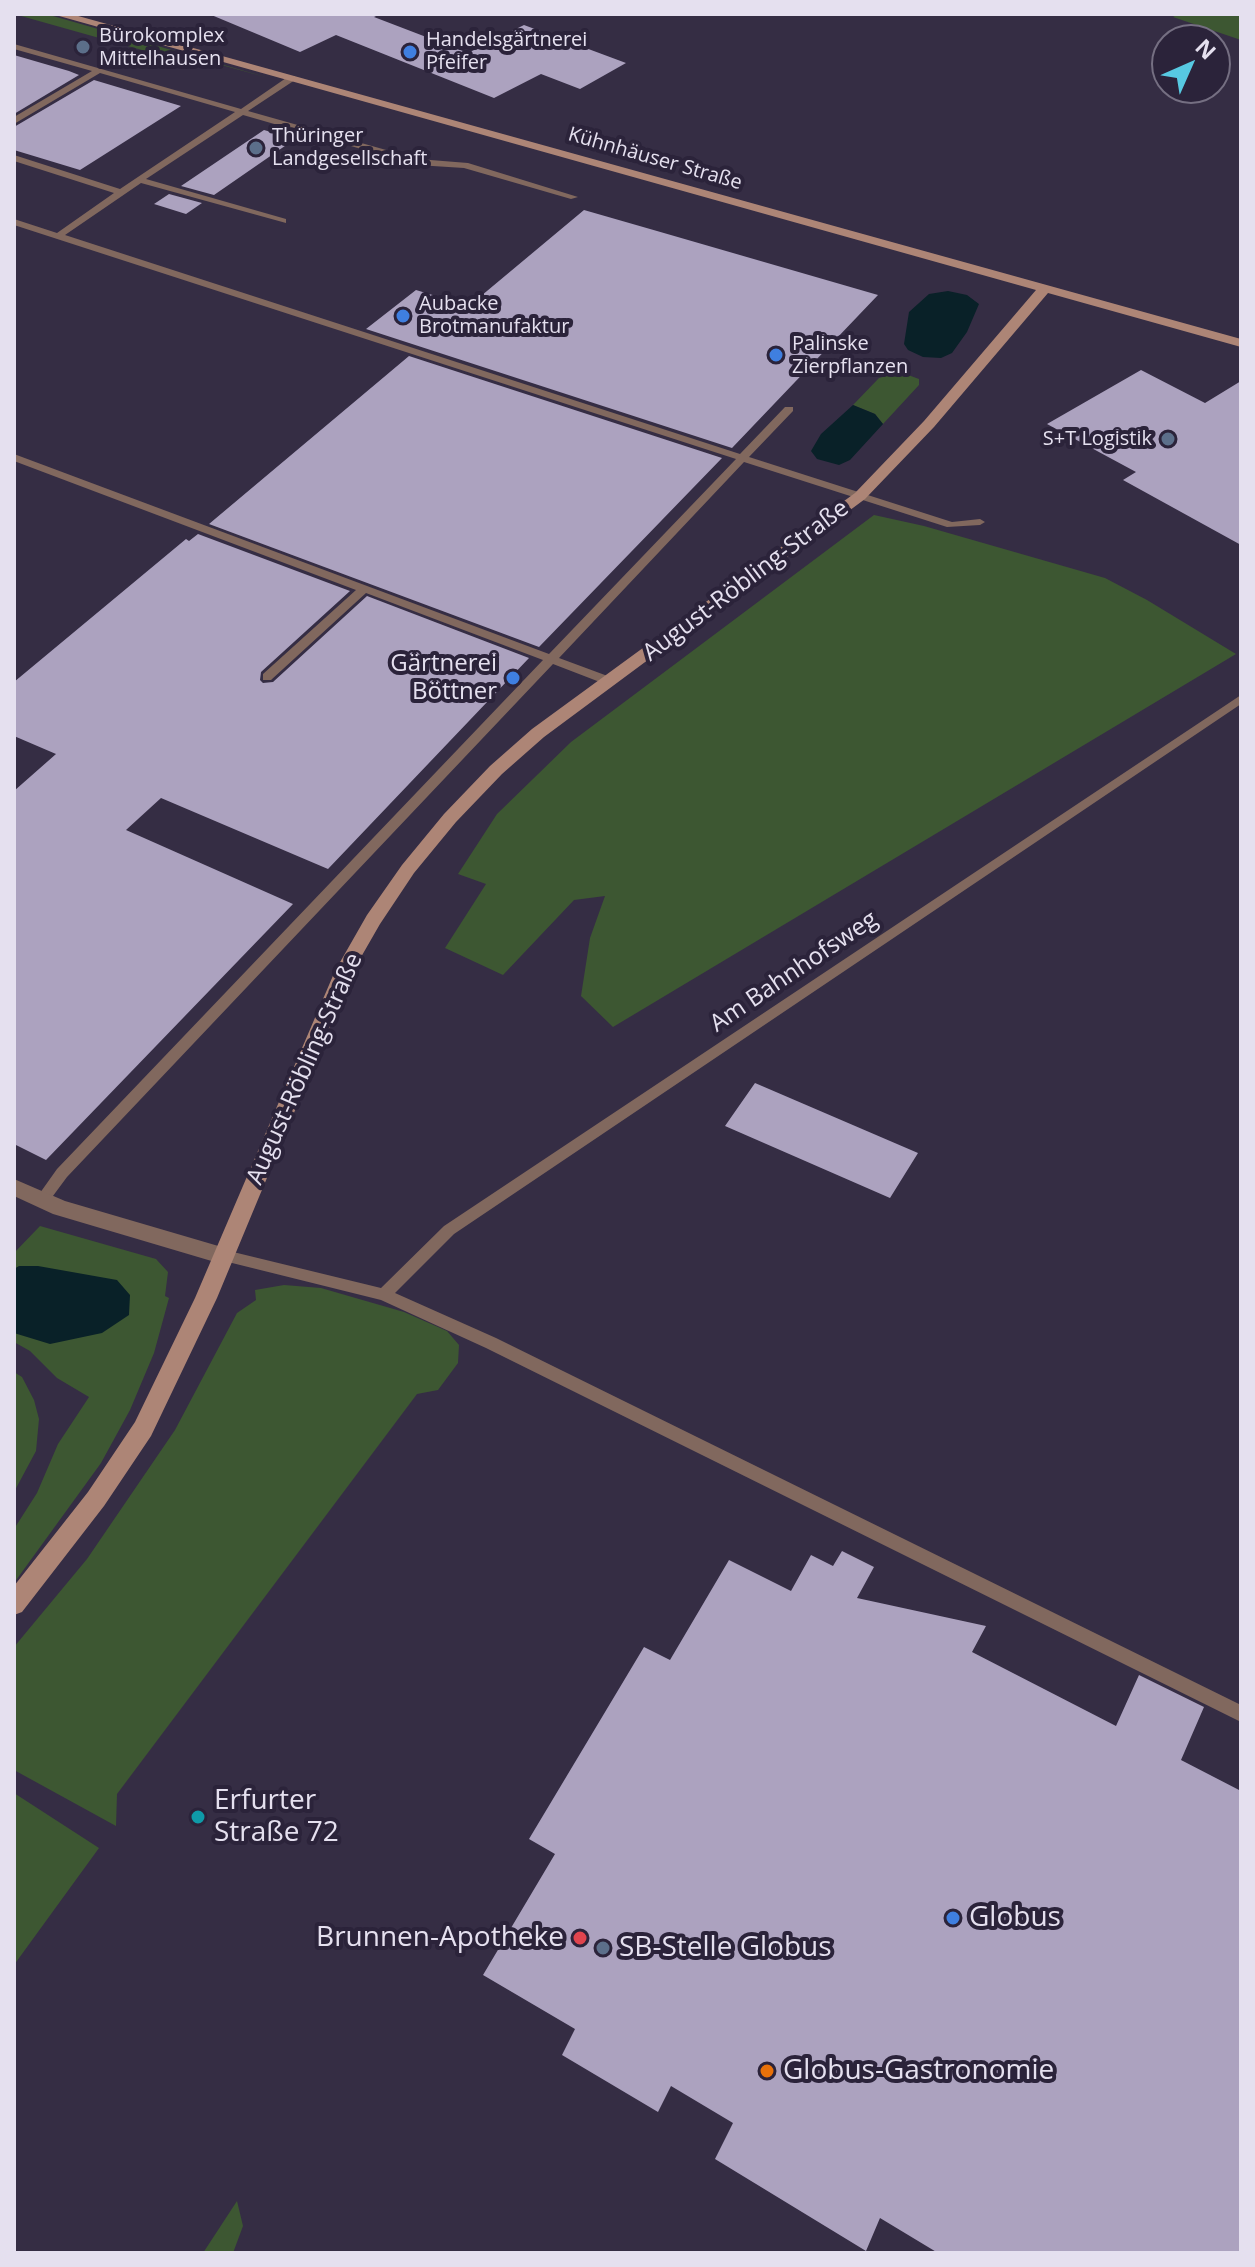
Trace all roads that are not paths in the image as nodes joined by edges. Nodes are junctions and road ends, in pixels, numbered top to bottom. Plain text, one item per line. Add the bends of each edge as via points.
1 (58, 14) edge
2 (14, 46) edge
3 (100, 70) junction
4 (292, 78) junction
5 (244, 111) junction
6 (14, 121) edge
7 (14, 158) edge
8 (140, 180) junction
9 (121, 192) junction
10 (574, 197) dead end
11 (283, 221) dead end
12 (14, 222) edge
13 (58, 236) junction
14 (1045, 288) junction
15 (1241, 343) edge
16 (789, 409) dead end
17 (14, 457) edge
18 (742, 458) junction
19 (860, 496) junction
20 (980, 522) dead end
21 (365, 588) junction
22 (554, 658) junction
23 (267, 677) dead end
24 (609, 681) junction
25 (1241, 699) edge
26 (14, 1187) edge
27 (42, 1200) junction
28 (225, 1256) junction
29 (384, 1295) junction
30 (14, 1604) edge
31 (1241, 1714) edge

1 - 4 street, Kühnhäuser Straße
2 - 3 lane
3 - 5 lane
3 - 6 lane
4 - 5 lane
4 - 14 street, Kühnhäuser Straße
5 - 8 lane
5 - 10 lane via 417,162 465,165
7 - 9 lane
8 - 9 lane
8 - 11 lane
9 - 13 lane
12 - 13 lane
13 - 18 lane
14 - 15 street, Kühnhäuser Straße
14 - 19 street, August-Röbling-Straße
16 - 18 lane
17 - 21 lane
18 - 19 lane
18 - 22 lane
19 - 20 lane via 951,525
19 - 24 street, August-Röbling-Straße
21 - 22 lane
21 - 23 lane
22 - 24 lane
22 - 27 lane via 62,1173
24 - 28 street, August-Röbling-Straße via 496,770 433,838 373,920 344,971
25 - 29 lane, Am Bahnhofsweg via 449,1230
26 - 27 street
27 - 28 street
28 - 29 lane
28 - 30 street, August-Röbling-Straße via 143,1429
29 - 31 lane

